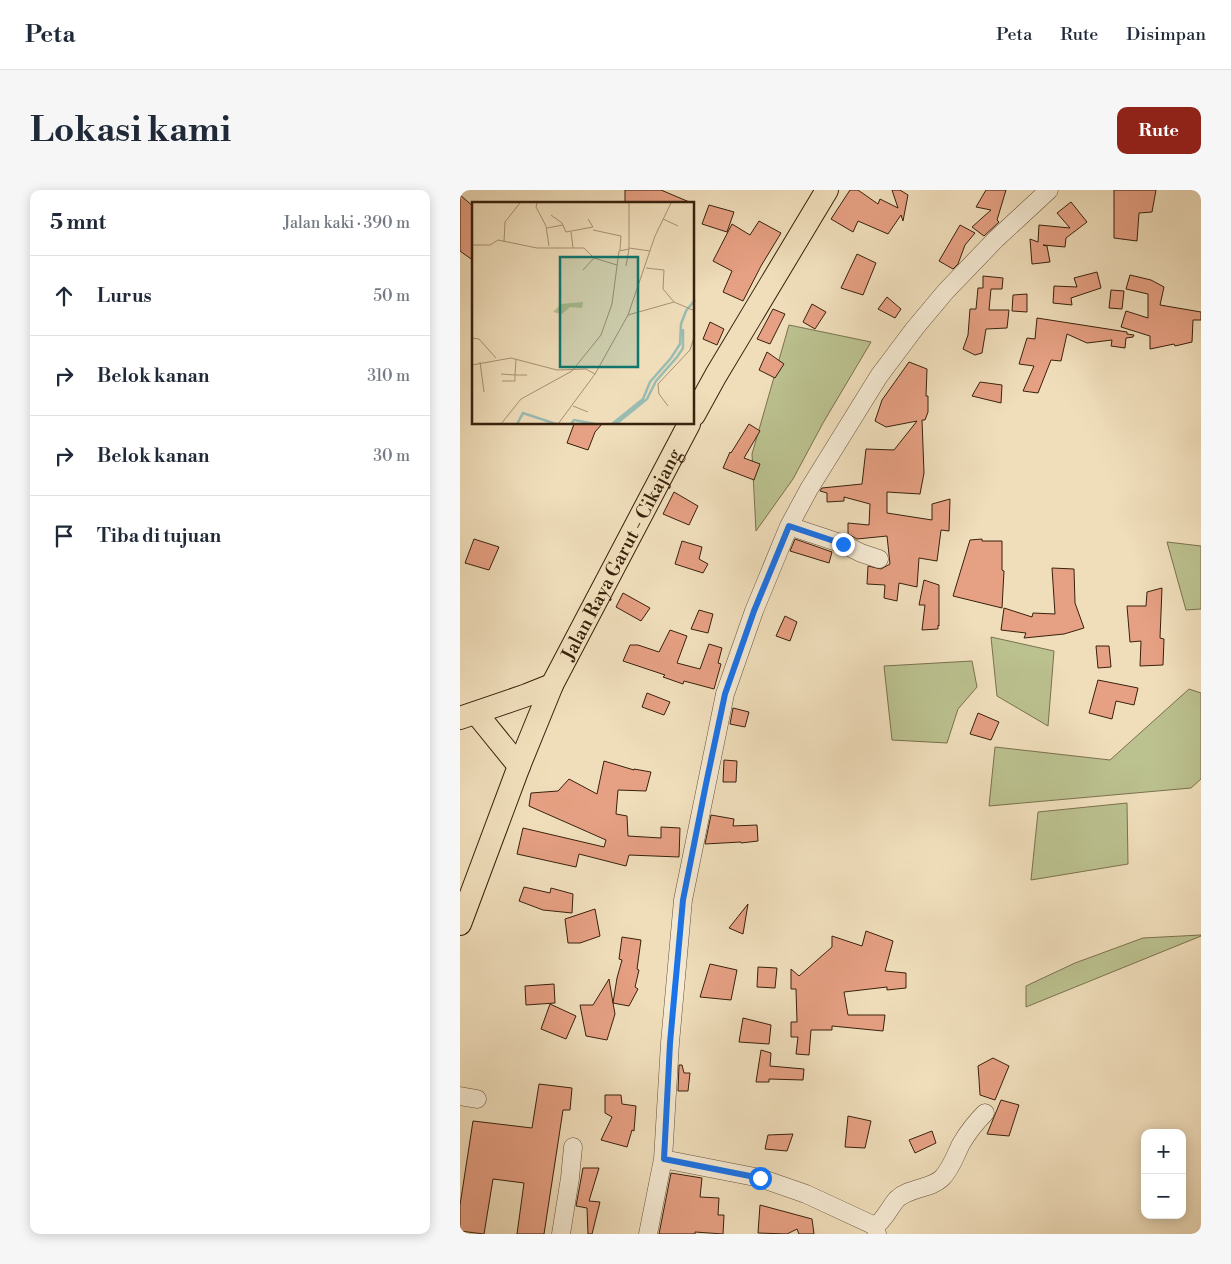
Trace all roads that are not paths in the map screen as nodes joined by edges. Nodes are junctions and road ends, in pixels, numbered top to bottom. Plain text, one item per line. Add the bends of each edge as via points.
1 (827, 190) edge
2 (1049, 190) edge
3 (695, 413) edge
4 (688, 425) edge
5 (789, 526) junction
6 (879, 559) dead end
7 (552, 685) junction
8 (468, 715) edge
9 (519, 766) junction
10 (460, 924) edge
11 (985, 1113) dead end
12 (573, 1147) dead end
13 (664, 1159) junction
14 (876, 1230) edge
15 (561, 1234) edge
16 (648, 1234) edge

1 - 3 main road
2 - 5 street via 996,239 915,328 879,376
4 - 7 main road, Jalan Raya Garut - Cikajang
5 - 6 street
5 - 13 street via 725,694 683,900 670,1034
7 - 8 main road
7 - 9 main road, Jalan Raya Garut - Cikajang
8 - 9 main road
9 - 10 main road, Jalan Raya Garut - Cikajang
11 - 14 street via 962,1142 943,1177 906,1192 896,1200
12 - 15 street
13 - 14 street via 760,1178 806,1194
13 - 16 street

